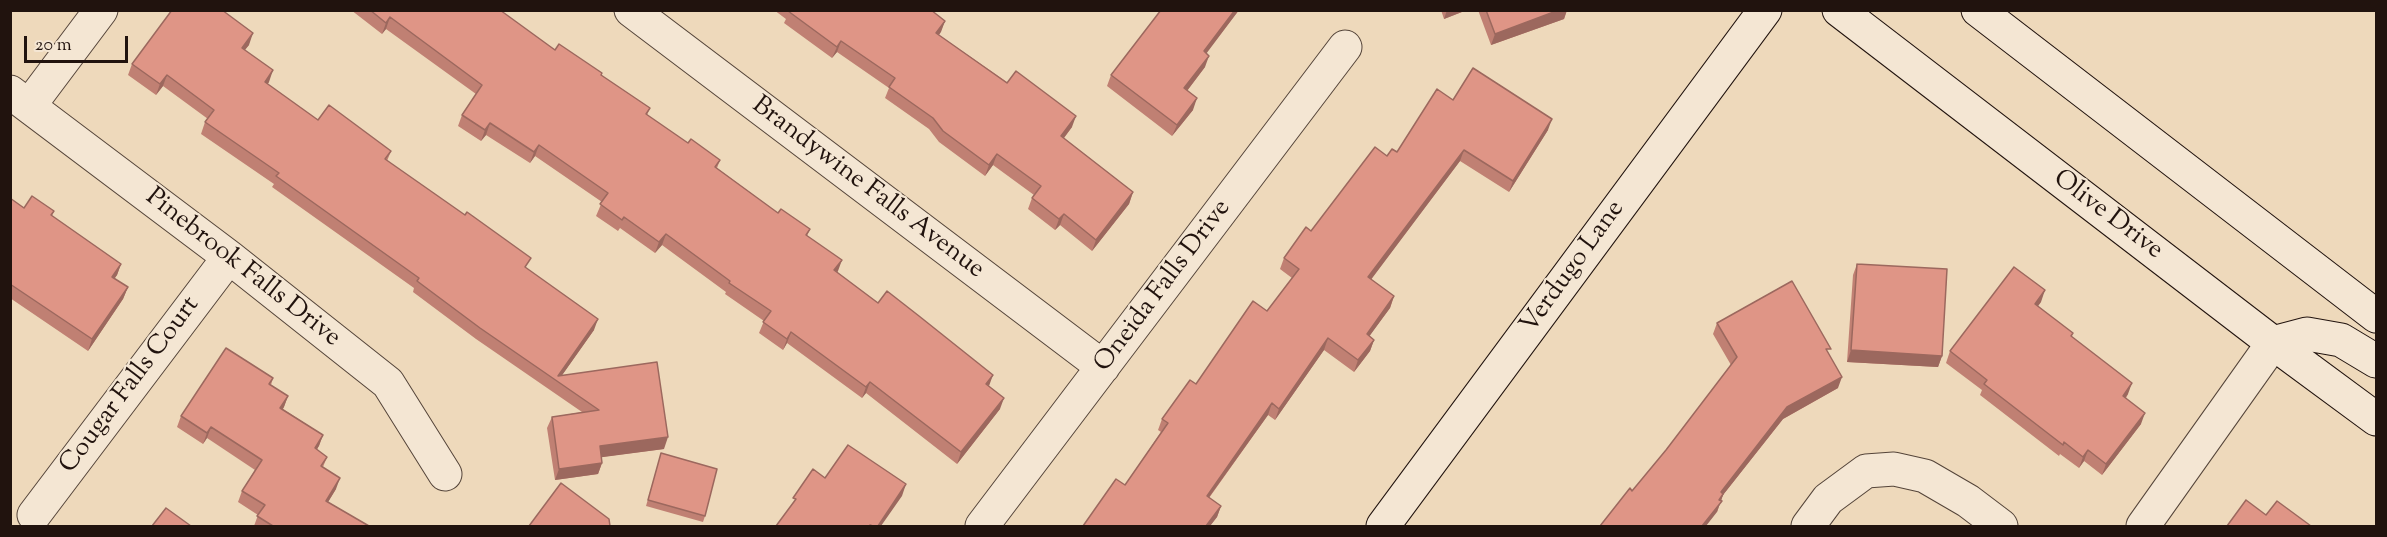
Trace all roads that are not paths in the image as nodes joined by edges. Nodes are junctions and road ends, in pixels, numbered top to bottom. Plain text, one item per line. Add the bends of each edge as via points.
1 (101, 10) edge
2 (631, 10) edge
3 (1765, 10) edge
4 (1839, 10) edge
5 (1978, 10) edge
6 (1345, 47) dead end
7 (20, 99) edge
8 (229, 257) junction
9 (2376, 316) edge
10 (2273, 343) junction
11 (2376, 361) edge
12 (1103, 367) junction
13 (2376, 419) edge
14 (445, 474) dead end
15 (34, 515) dead end
16 (982, 526) edge
17 (1383, 526) edge
18 (1808, 526) edge
19 (2001, 526) edge
20 (2143, 526) edge

1 - 7 street
2 - 12 street, Brandywine Falls Avenue
3 - 17 street, Verdugo Lane
4 - 10 street, Olive Drive
5 - 9 street
6 - 12 street, Oneida Falls Drive
7 - 8 street, Pinebrook Falls Drive
8 - 14 street, Pinebrook Falls Drive via 388,383
8 - 15 street, Cougar Falls Court
10 - 11 street via 2307,334 2341,340
10 - 13 street, Olive Drive
10 - 20 street
12 - 16 street, Oneida Falls Drive
18 - 19 street via 1828,499 1866,471 1894,469 1925,476

